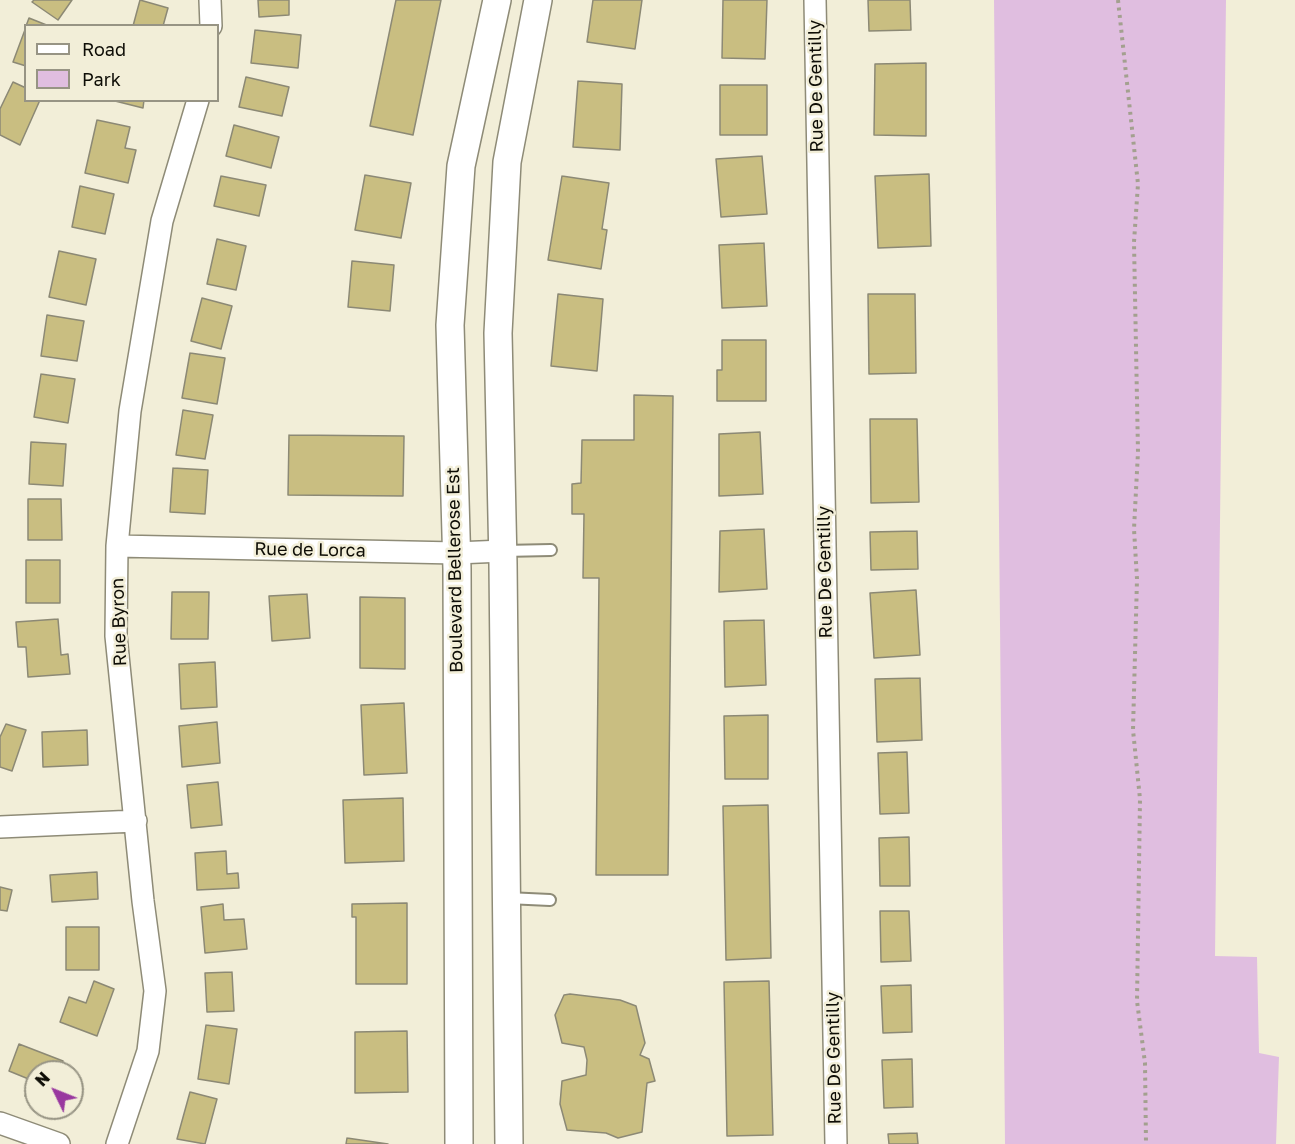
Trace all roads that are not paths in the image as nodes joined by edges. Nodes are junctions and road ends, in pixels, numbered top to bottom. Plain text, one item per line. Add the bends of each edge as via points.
1 (210, 0) edge
2 (497, 0) edge
3 (538, 0) edge
4 (814, 0) edge
5 (211, 24) edge
6 (197, 102) edge
7 (117, 546) junction
8 (551, 550) dead end
9 (503, 551) junction
10 (456, 553) junction
11 (136, 821) junction
12 (0, 827) edge
13 (507, 898) junction
14 (550, 900) dead end
15 (0, 1123) edge
16 (59, 1144) edge
17 (117, 1144) edge
18 (459, 1144) edge
19 (509, 1144) edge
20 (836, 1144) edge

1 - 5 street
2 - 10 street, Boulevard Bellerose Est via 461,166 450,325
3 - 9 street via 507,162 498,333
4 - 20 street, Rue De Gentilly
6 - 7 street, Rue Byron via 162,221 130,411
7 - 10 street, Rue de Lorca
7 - 11 street, Rue Byron via 116,636
8 - 9 lane
9 - 10 street, Rue de Lorca
9 - 13 street
10 - 18 street, Boulevard Bellerose Est
11 - 12 street
11 - 17 street, Rue Byron via 155,991 148,1051
13 - 14 lane
13 - 19 street
15 - 16 street

